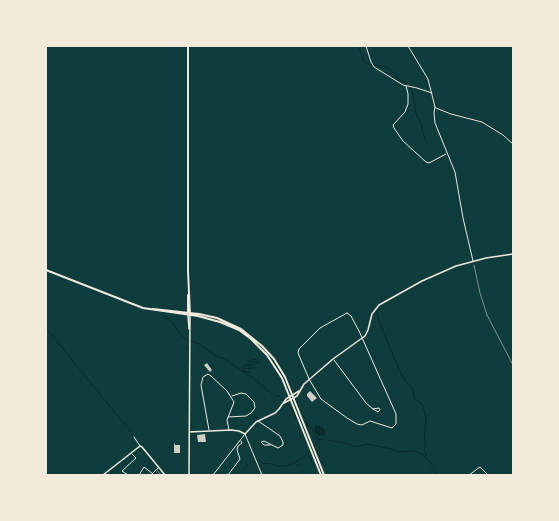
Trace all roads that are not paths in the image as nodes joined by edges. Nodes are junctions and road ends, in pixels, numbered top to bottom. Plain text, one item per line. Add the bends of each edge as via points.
1 (188, 46) edge
2 (366, 46) edge
3 (408, 46) edge
4 (406, 86) junction
5 (432, 93) junction
6 (435, 107) junction
7 (513, 144) edge
8 (447, 153) junction
9 (513, 254) edge
10 (473, 262) junction
11 (46, 270) edge
12 (189, 314) junction
13 (363, 338) junction
14 (333, 359) junction
15 (309, 379) junction
16 (231, 396) junction
17 (292, 397) junction
18 (373, 410) dead end
19 (228, 417) junction
20 (258, 421) junction
21 (229, 430) junction
22 (209, 431) junction
23 (189, 432) junction
24 (245, 434) junction
25 (134, 437) dead end
26 (240, 441) junction
27 (270, 445) dead end
28 (140, 446) junction
29 (132, 453) junction
30 (158, 468) junction
31 (230, 472) junction
32 (152, 474) edge
33 (103, 475) edge
34 (128, 475) edge
35 (139, 475) edge
36 (160, 475) edge
37 (165, 475) edge
38 (189, 475) edge
39 (213, 475) edge
40 (228, 475) edge
41 (230, 475) edge
42 (262, 475) edge
43 (322, 475) edge
44 (469, 475) edge
45 (488, 475) edge

1 - 12 main road
2 - 4 street via 374,67
3 - 5 street via 428,79
4 - 5 street
4 - 8 street via 408,104 405,112 393,124 394,128 403,141 426,162 429,163
5 - 6 street
6 - 7 street via 482,122
6 - 8 street via 435,123
8 - 10 street via 455,172
9 - 10 street
10 - 13 street via 449,268 379,305
11 - 12 main road via 138,306
12 - 17 main road via 207,315 223,320 252,337 277,364
12 - 23 street
13 - 14 street
13 - 15 street via 347,313 320,328 298,351
13 - 15 street via 396,414 393,427 388,428 370,421 362,425 357,424 320,397
14 - 15 street
14 - 18 street
15 - 17 street via 300,392
16 - 19 street via 234,404
16 - 19 street via 244,394 252,399 255,406 248,415
16 - 22 street via 211,376 208,374 203,377 202,392
17 - 20 street via 275,413
17 - 43 main road
19 - 21 street
20 - 24 street
20 - 27 street via 280,436 283,442 278,448
21 - 22 street
21 - 24 street
22 - 23 street
23 - 38 street
24 - 26 street
24 - 42 street
25 - 28 street
26 - 31 street via 242,443 237,450 240,459
26 - 39 street
28 - 29 street
28 - 30 street
29 - 33 street
29 - 34 street via 136,458 122,471
30 - 32 street
30 - 36 lane
30 - 37 street
31 - 40 street
31 - 41 street
32 - 35 street via 144,467
44 - 45 street via 480,467

